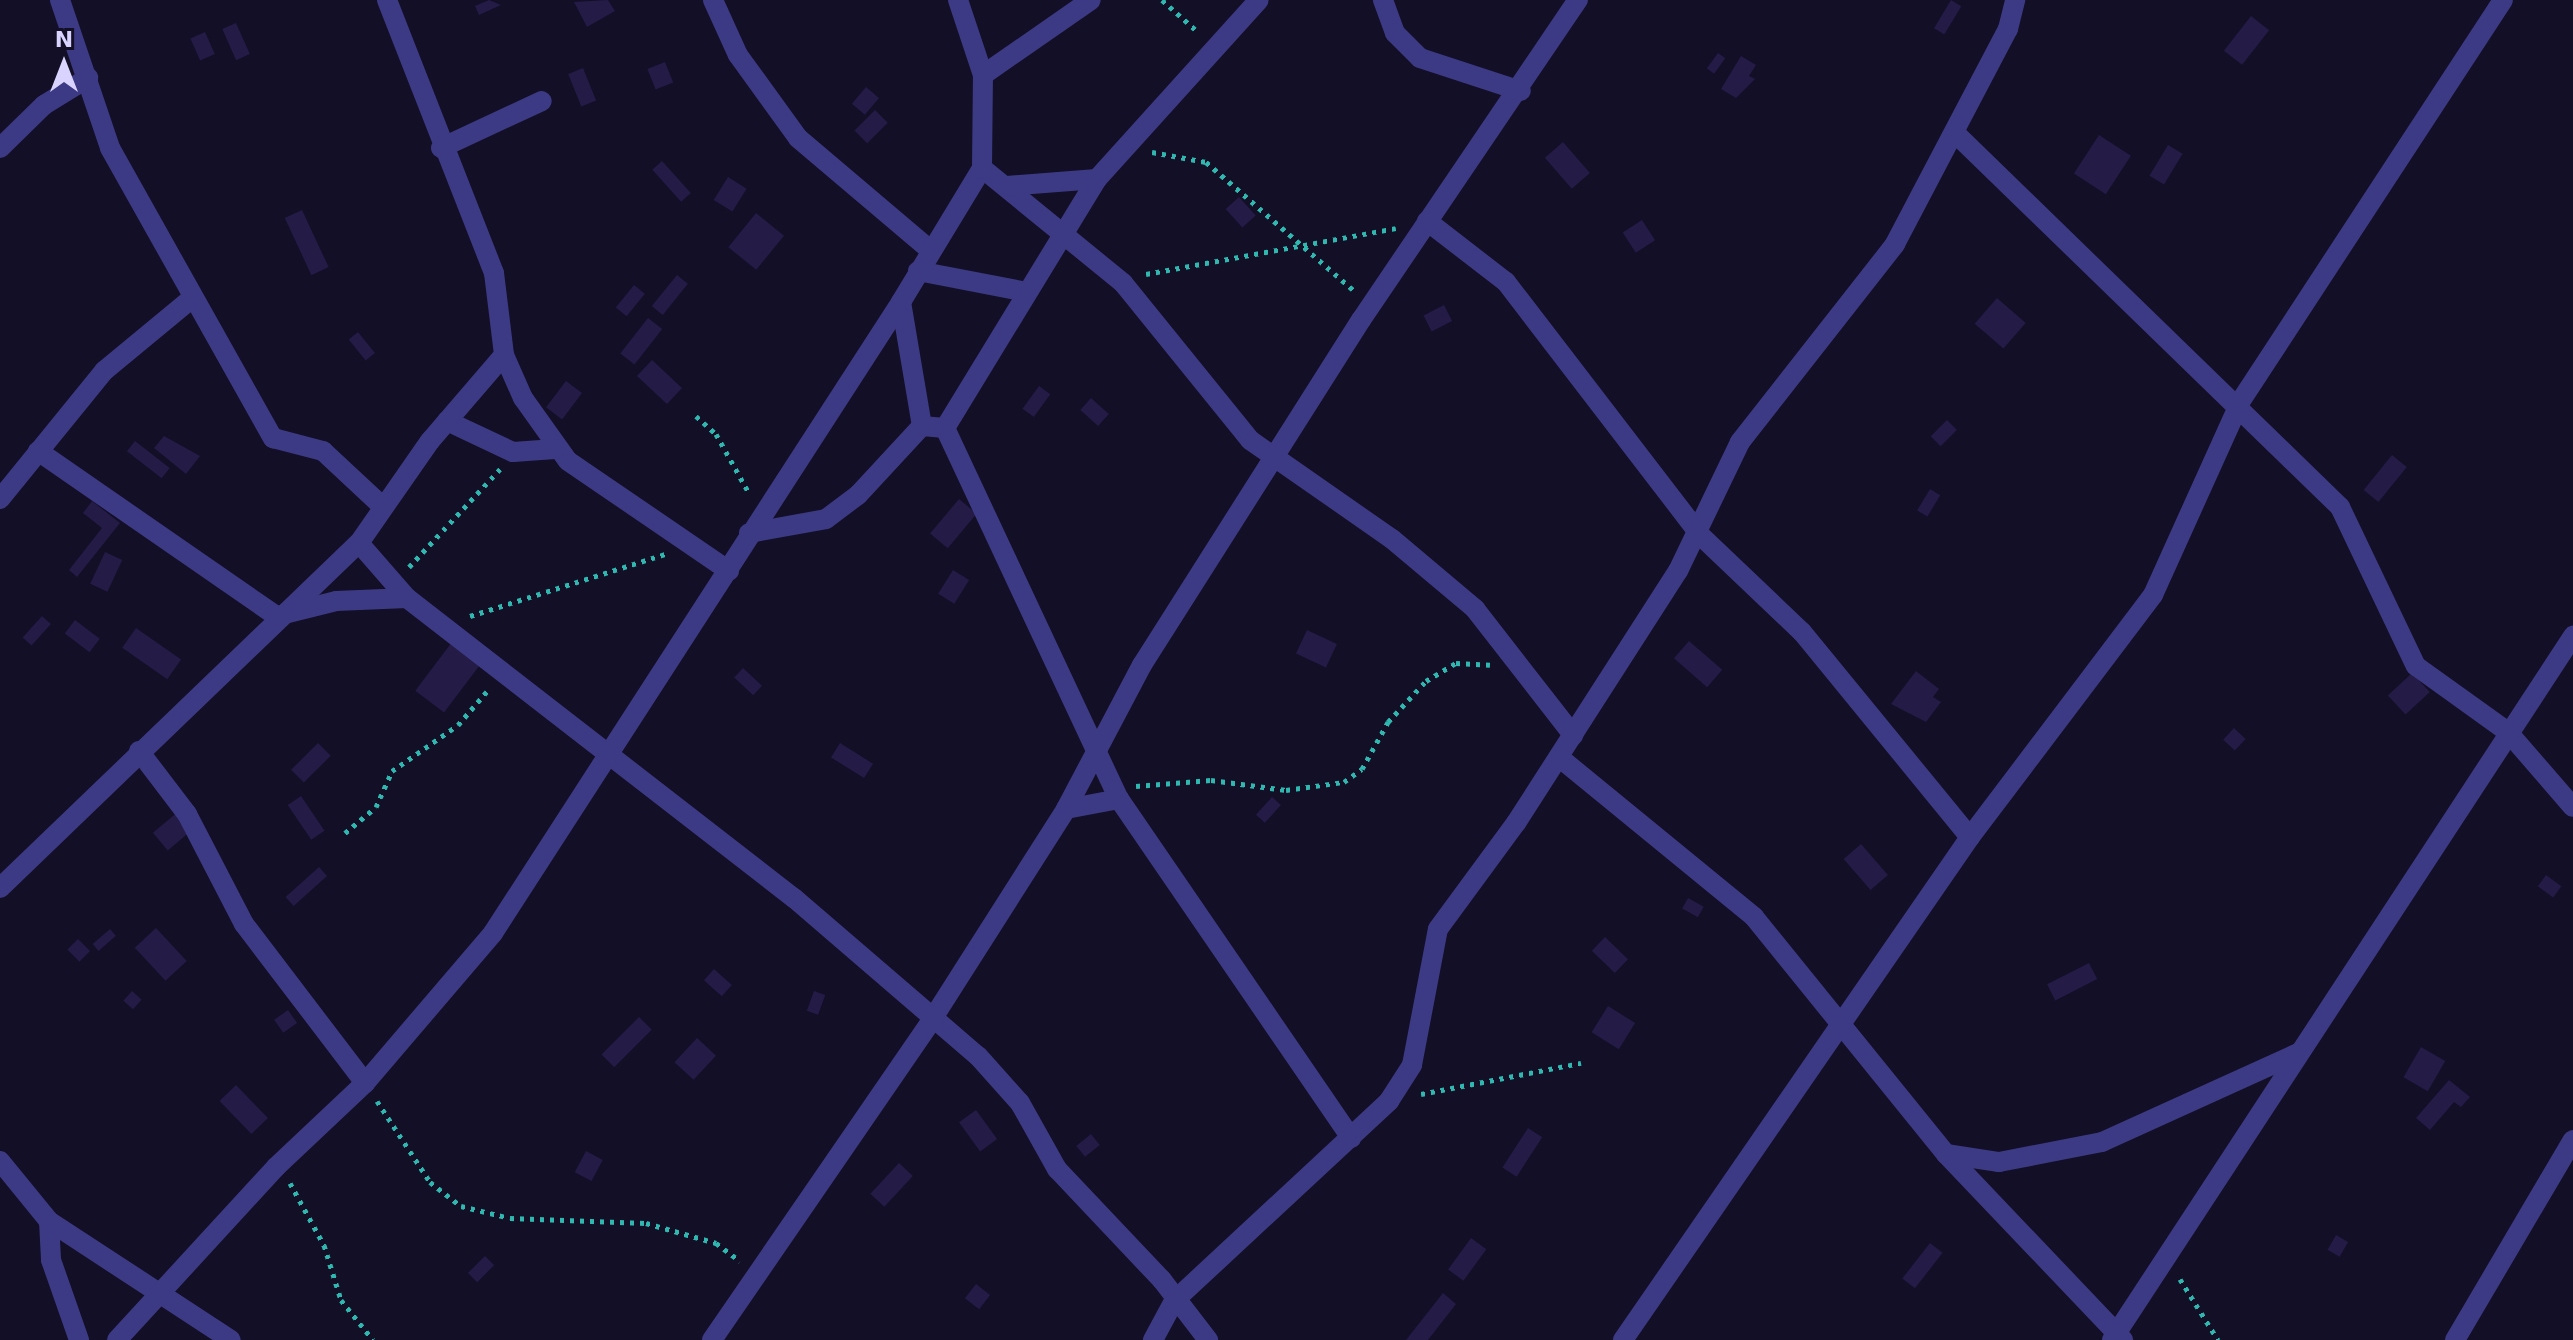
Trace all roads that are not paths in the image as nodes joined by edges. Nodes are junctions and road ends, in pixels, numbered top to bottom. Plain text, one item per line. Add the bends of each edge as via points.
1 (60, 0) edge
2 (387, 0) edge
3 (713, 0) edge
4 (958, 0) edge
5 (1091, 0) edge
6 (1259, 0) edge
7 (1383, 0) edge
8 (1578, 0) edge
9 (2015, 0) edge
10 (2503, 0) edge
11 (983, 75) junction
12 (88, 78) junction
13 (1521, 91) junction
14 (542, 101) dead end
15 (1955, 133) junction
16 (0, 148) edge
17 (441, 148) junction
18 (982, 168) junction
19 (1097, 179) junction
20 (1007, 186) junction
21 (1427, 221) junction
22 (1065, 234) junction
23 (929, 249) junction
24 (918, 271) junction
25 (1027, 292) junction
26 (191, 299) junction
27 (901, 302) junction
28 (504, 355) junction
29 (2240, 402) junction
30 (447, 421) junction
31 (922, 426) junction
32 (945, 428) junction
33 (555, 449) junction
34 (38, 451) junction
35 (1277, 458) junction
36 (0, 499) edge
37 (381, 505) junction
38 (754, 527) junction
39 (1700, 535) junction
40 (359, 543) junction
41 (729, 571) junction
42 (407, 598) junction
43 (276, 616) junction
44 (2573, 636) edge
45 (2508, 732) junction
46 (1573, 735) junction
47 (1096, 746) junction
48 (139, 751) junction
49 (609, 755) junction
50 (1560, 758) junction
51 (1117, 794) junction
52 (2573, 807) edge
53 (1066, 809) junction
54 (1970, 837) junction
55 (0, 888) edge
56 (933, 1018) junction
57 (1838, 1026) junction
58 (2302, 1051) junction
59 (365, 1083) junction
60 (1351, 1138) junction
61 (2573, 1140) edge
62 (1946, 1154) junction
63 (0, 1161) edge
64 (49, 1221) junction
65 (158, 1296) junction
66 (1174, 1301) junction
67 (2118, 1338) edge
68 (79, 1340) edge
69 (117, 1340) edge
70 (231, 1340) edge
71 (712, 1340) edge
72 (1153, 1340) edge
73 (1208, 1340) edge
74 (1623, 1340) edge
75 (2455, 1340) edge

1 - 12 street
2 - 17 street
3 - 23 street via 738,55 798,138
4 - 11 street
5 - 11 street
6 - 19 street
7 - 13 street via 1395,33 1420,58
8 - 13 street
9 - 15 street
10 - 29 street
11 - 18 street
12 - 16 street via 44,105
12 - 26 street via 110,148
13 - 21 street
14 - 17 street
15 - 29 street
15 - 39 street via 1895,244 1740,442
17 - 28 street via 494,273
18 - 20 street
18 - 23 street
19 - 20 street
19 - 22 street
20 - 22 street
21 - 35 street
21 - 39 street via 1506,282
22 - 25 street
22 - 35 street via 1123,283 1220,406
23 - 24 street
24 - 25 street
24 - 27 street
25 - 32 street
26 - 34 street via 104,371
26 - 37 street via 273,438 323,451
27 - 31 street
27 - 38 street
28 - 30 street
28 - 33 street
29 - 45 street via 2340,507 2416,666
29 - 54 street via 2153,595
30 - 33 street via 513,452
30 - 37 street
31 - 32 street
31 - 38 street via 826,519
32 - 47 street
33 - 41 street
34 - 36 street
34 - 43 street
35 - 46 street via 1392,539 1475,609
35 - 47 street
37 - 40 street
38 - 41 street
39 - 46 street
39 - 54 street via 1802,632
40 - 42 street
40 - 43 street
41 - 49 street
42 - 43 street via 336,601
42 - 49 street
43 - 48 street
44 - 45 street
45 - 52 street
45 - 58 street
46 - 50 street
47 - 51 street
47 - 53 street
48 - 55 street
48 - 59 street via 187,814 244,924
49 - 56 street
49 - 59 street via 493,933
50 - 57 street via 1754,917
50 - 60 street via 1438,929 1412,1065 1389,1101
51 - 53 street
51 - 60 street
53 - 56 street
54 - 57 street
56 - 66 street via 1020,1103 1057,1169
56 - 71 street
57 - 62 street
57 - 74 street
58 - 62 street via 2102,1142 1999,1162
58 - 67 street
59 - 65 street via 276,1167
60 - 66 street
61 - 75 street
62 - 67 street
63 - 64 street
64 - 65 street
64 - 68 street via 51,1260
65 - 69 street
65 - 70 street
66 - 72 street
66 - 73 street

